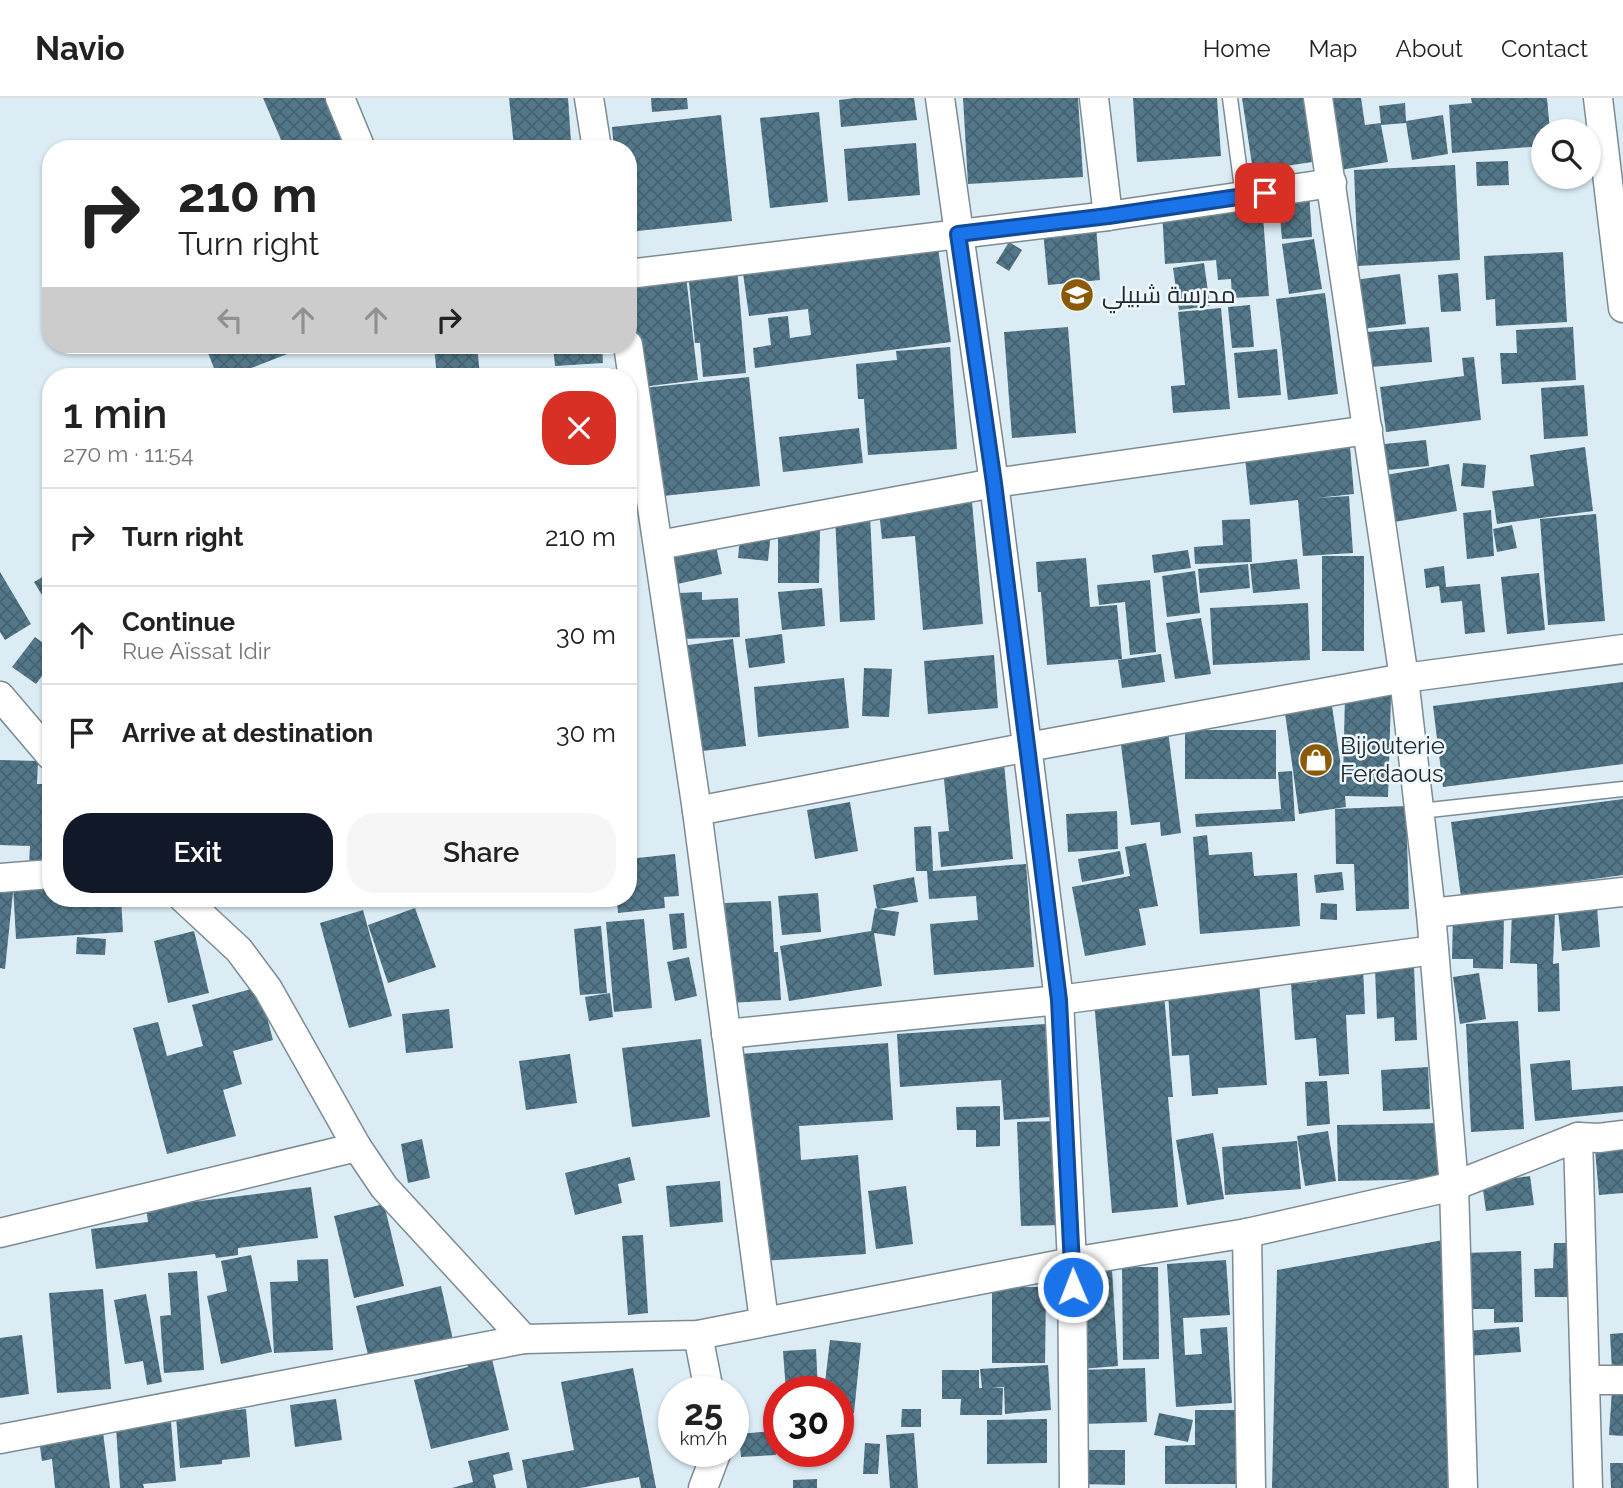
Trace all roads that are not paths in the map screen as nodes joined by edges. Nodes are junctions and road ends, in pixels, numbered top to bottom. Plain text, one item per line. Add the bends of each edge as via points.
1 (340, 98) edge
2 (589, 98) edge
3 (940, 98) edge
4 (1094, 98) edge
5 (1230, 98) edge
6 (1318, 98) edge
7 (1598, 98) edge
8 (357, 140) edge
9 (596, 140) edge
10 (1332, 183) junction
11 (1243, 196) junction
12 (1108, 216) junction
13 (958, 234) junction
14 (637, 273) edge
15 (1622, 290) edge
16 (637, 403) edge
17 (1368, 430) junction
18 (994, 483) junction
19 (659, 545) junction
20 (1623, 649) edge
21 (1404, 678) junction
22 (0, 696) edge
23 (42, 745) edge
24 (1028, 747) junction
25 (1623, 789) edge
26 (697, 811) junction
27 (1420, 811) junction
28 (42, 875) edge
29 (0, 877) edge
30 (1623, 892) edge
31 (193, 907) edge
32 (1430, 913) junction
33 (1434, 950) junction
34 (1059, 1000) junction
35 (726, 1034) junction
36 (1623, 1135) edge
37 (1578, 1138) junction
38 (357, 1147) junction
39 (1454, 1186) junction
40 (0, 1233) edge
41 (1247, 1234) junction
42 (1072, 1262) junction
43 (764, 1321) junction
44 (698, 1335) junction
45 (524, 1339) junction
46 (706, 1376) edge
47 (1585, 1380) junction
48 (1623, 1380) edge
49 (0, 1439) edge
50 (711, 1467) edge
51 (703, 1488) edge
52 (1074, 1488) edge
53 (1251, 1488) edge
54 (1464, 1488) edge
55 (1588, 1488) edge

1 - 8 street
2 - 9 street
3 - 13 street
4 - 12 street
5 - 11 lane
6 - 10 street
7 - 15 street
10 - 11 street
10 - 17 street
11 - 12 street
12 - 13 street
13 - 14 street
13 - 18 street
16 - 19 street
17 - 18 street
17 - 21 street
18 - 19 street
18 - 24 street
19 - 26 street
20 - 21 street
21 - 24 street
21 - 27 street
22 - 23 street
24 - 26 street
24 - 34 street
25 - 27 lane
26 - 35 street
27 - 32 street
28 - 29 street
30 - 32 street
31 - 38 street via 239,950 268,989
32 - 33 street
33 - 34 street
33 - 39 street
34 - 35 street
34 - 42 street
35 - 43 street
36 - 37 street
37 - 39 street
37 - 47 street
38 - 40 street
38 - 45 street via 384,1187
39 - 41 street
39 - 54 street
41 - 42 street
41 - 53 street
42 - 43 street
42 - 52 street
43 - 44 street
44 - 45 street
44 - 46 street
45 - 49 street
47 - 48 street
47 - 55 street
50 - 51 street

